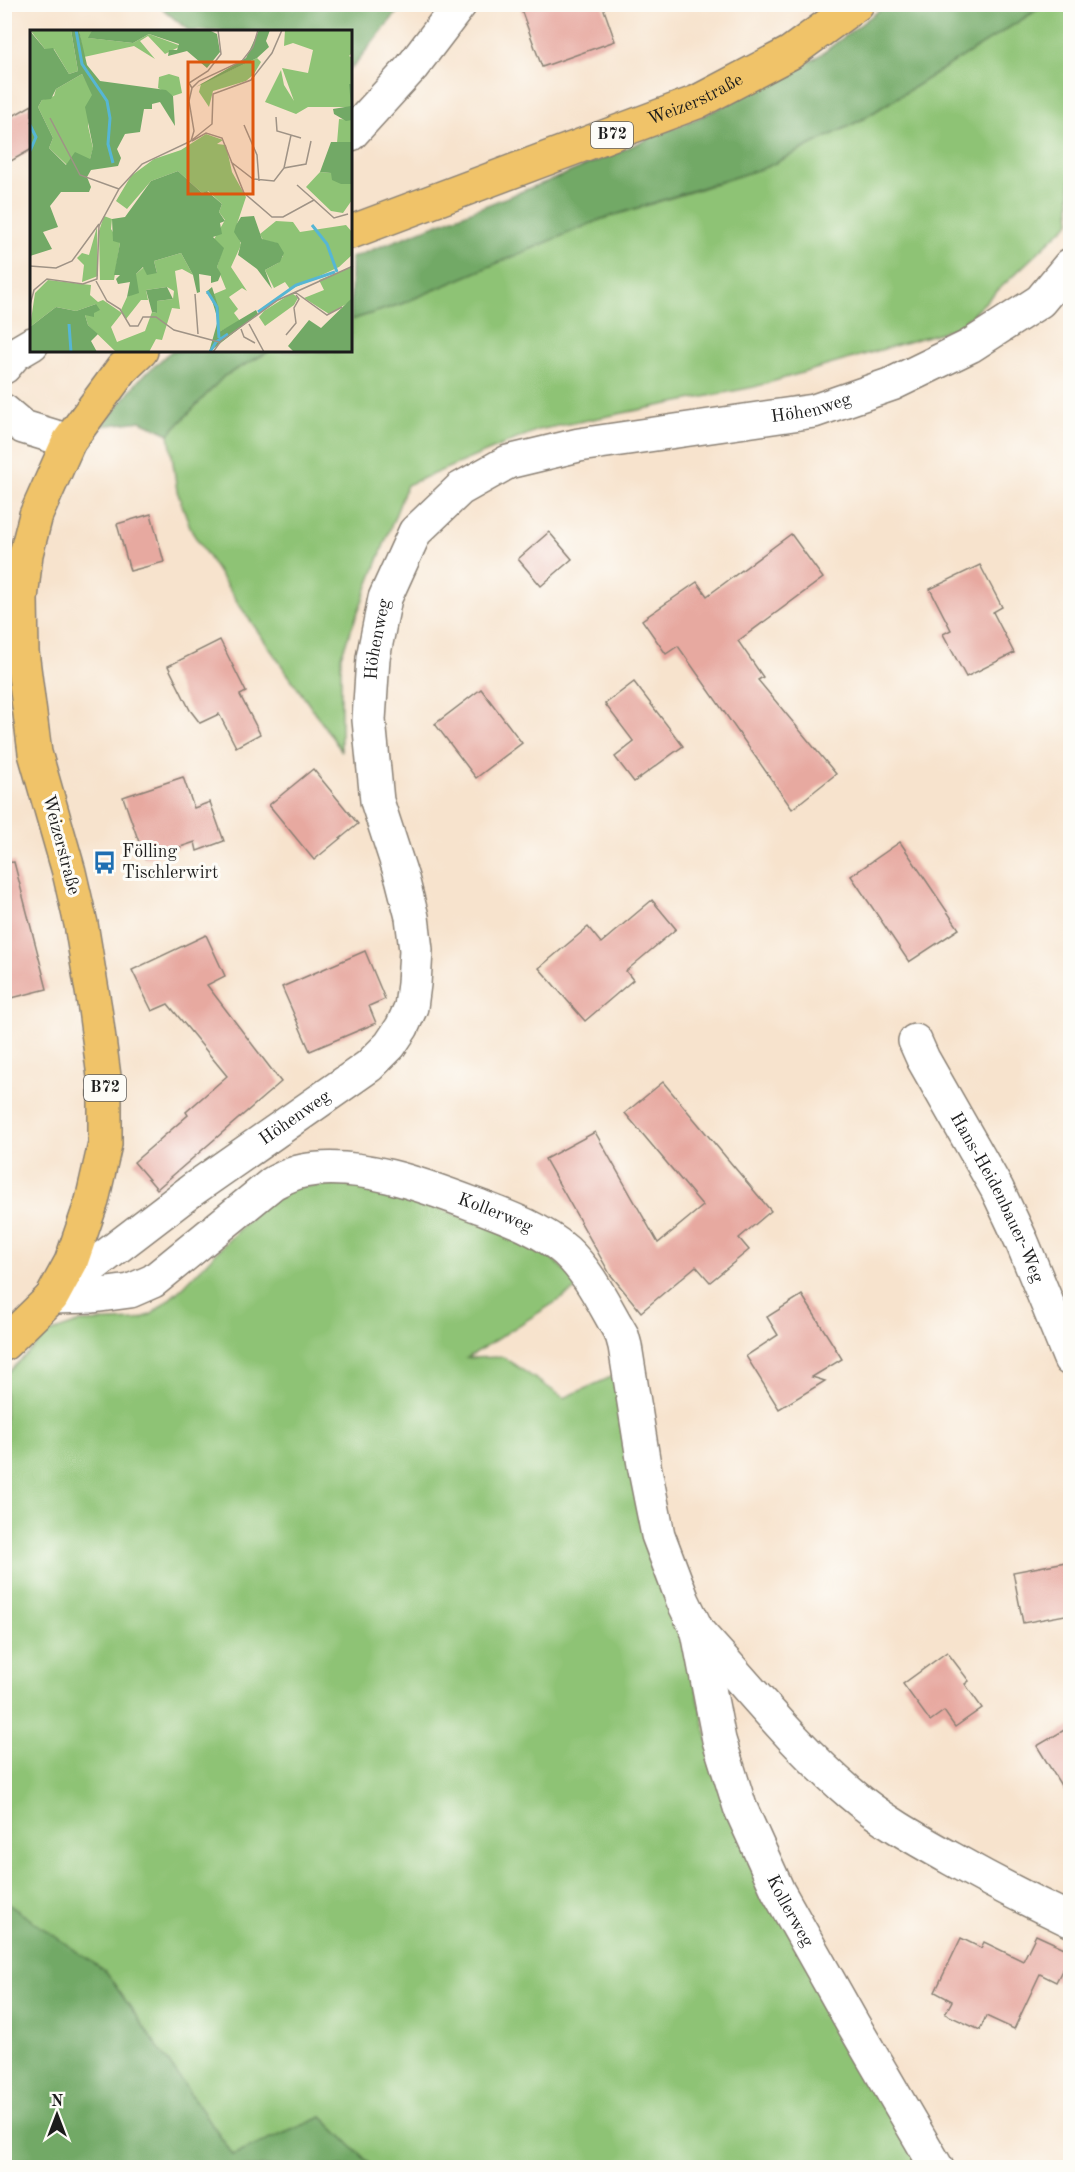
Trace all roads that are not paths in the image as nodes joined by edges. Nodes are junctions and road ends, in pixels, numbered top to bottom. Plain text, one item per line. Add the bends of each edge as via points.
1 (460, 4) edge
2 (857, 4) edge
3 (352, 133) edge
4 (352, 232) edge
5 (1071, 265) edge
6 (30, 345) edge
7 (140, 352) edge
8 (4, 367) edge
9 (4, 411) edge
10 (69, 441) junction
11 (915, 1041) dead end
12 (52, 1297) junction
13 (4, 1344) edge
14 (1071, 1359) edge
15 (698, 1632) junction
16 (1071, 1920) edge
17 (937, 2168) edge

1 - 3 street via 412,68
2 - 4 main road, Weizerstraße / B72 via 790,53 698,102
5 - 12 street, Höhenweg via 1040,301 969,346 892,384 814,411 579,445 508,462 460,489 415,532 385,598 373,658 369,720 377,801 402,878 416,950 411,1007 402,1027 390,1046 369,1066 192,1190
6 - 8 street
7 - 10 main road, Weizerstraße / B72 via 122,369
9 - 10 street via 23,427
10 - 12 main road, Weizerstraße / B72 via 36,515 26,554 21,599 22,652 35,753 69,872 90,977 105,1084 105,1144 75,1252
11 - 14 street, Hans-Heidenbauer-Weg via 997,1189
12 - 13 main road, Weizerstraße / B72
12 - 15 street, Kollerweg via 130,1292 153,1281 268,1188 282,1178 305,1171 342,1170 397,1179 468,1202 541,1234 583,1270 622,1335 658,1535
15 - 16 street, Kollerweg via 797,1743 869,1809 920,1842
15 - 17 street, Kollerweg via 726,1768 756,1844 778,1891

